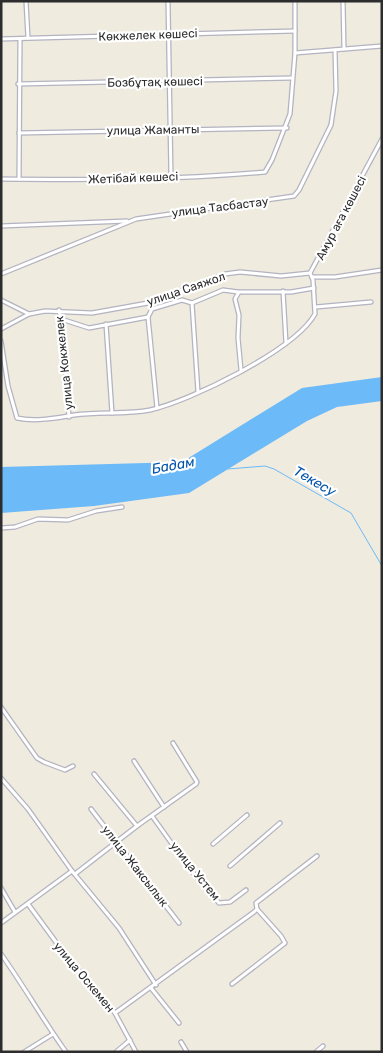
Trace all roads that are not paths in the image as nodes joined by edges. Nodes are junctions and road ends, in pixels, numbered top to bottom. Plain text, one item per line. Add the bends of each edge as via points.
1 (26, 1) edge
2 (168, 1) edge
3 (295, 1) edge
4 (343, 1) edge
5 (295, 31) junction
6 (168, 34) junction
7 (28, 38) junction
8 (1, 39) edge
9 (20, 39) junction
10 (382, 46) edge
11 (344, 49) junction
12 (335, 50) junction
13 (295, 53) junction
14 (292, 78) junction
15 (169, 82) junction
16 (18, 84) junction
17 (286, 128) junction
18 (170, 129) junction
19 (19, 133) junction
20 (382, 139) edge
21 (171, 177) junction
22 (1, 179) edge
23 (19, 180) junction
24 (130, 222) junction
25 (1, 226) edge
26 (382, 270) edge
27 (1, 274) edge
28 (311, 275) junction
29 (314, 288) junction
30 (283, 291) junction
31 (239, 292) junction
32 (1, 300) edge
33 (371, 302) dead end
34 (192, 303) junction
35 (316, 308) junction
36 (58, 310) junction
37 (29, 314) junction
38 (61, 319) junction
39 (149, 319) junction
40 (106, 324) junction
41 (1, 329) edge
42 (1, 341) edge
43 (286, 343) junction
44 (241, 370) junction
45 (198, 392) junction
46 (157, 408) junction
47 (112, 413) junction
48 (69, 417) junction
49 (122, 508) dead end
50 (1, 528) edge
51 (1, 706) edge
52 (6, 713) junction
53 (1, 717) edge
54 (173, 742) dead end
55 (134, 760) dead end
56 (73, 766) dead end
57 (94, 774) dead end
58 (1, 778) edge
59 (164, 807) junction
60 (91, 809) dead end
61 (247, 815) dead end
62 (152, 816) junction
63 (280, 823) dead end
64 (137, 826) junction
65 (117, 842) junction
66 (213, 844) dead end
67 (317, 856) dead end
68 (230, 866) dead end
69 (73, 872) junction
70 (1, 888) edge
71 (246, 890) dead end
72 (28, 904) junction
73 (257, 909) junction
74 (15, 912) junction
75 (1, 923) edge
76 (180, 923) dead end
77 (1, 954) edge
78 (232, 984) dead end
79 (156, 985) junction
80 (151, 988) junction
81 (115, 1013) junction
82 (179, 1024) dead end
83 (53, 1034) junction
84 (130, 1040) junction
85 (181, 1042) dead end
86 (324, 1046) dead end
87 (24, 1052) edge
88 (66, 1052) edge
89 (116, 1052) edge
90 (136, 1052) edge
91 (187, 1052) edge
92 (316, 1052) edge

1 - 7 street
2 - 6 street
3 - 5 street
4 - 11 street
5 - 6 street, Көкжелек көшесі
5 - 13 street
6 - 7 street, Көкжелек көшесі
6 - 15 street
7 - 9 street, Көкжелек көшесі
8 - 9 street, Көкжелек көшесі
9 - 16 street
10 - 11 street
11 - 12 street
12 - 13 street
12 - 24 street, улица Тасбастау via 336,91 331,125 294,196 169,213
13 - 14 street
14 - 15 street, Бозбұтақ көшесі
14 - 17 street
15 - 16 street, Бозбұтақ көшесі
15 - 18 street
16 - 19 street
17 - 18 street, улица Жаманты
17 - 21 street, Жетібай көшесі via 264,172
18 - 19 street, улица Жаманты
18 - 21 street
19 - 23 street
20 - 28 street, Амур аға көшесі
21 - 23 street, Жетібай көшесі
22 - 23 street, Жетібай көшесі
24 - 25 street
24 - 27 street, улица Тасбастау
26 - 28 street, улица Саяжол via 331,278
28 - 29 street
28 - 36 street, улица Саяжол via 225,274 148,303 92,313
29 - 30 street
29 - 35 street
30 - 31 street
30 - 43 street
31 - 34 street via 223,290
31 - 44 street via 235,299 239,315
32 - 37 street
33 - 35 street
34 - 39 street via 182,300 154,308
34 - 45 street
35 - 43 street, улица Кокжелек via 311,321
36 - 37 street, улица Саяжол
36 - 38 street, улица Кокжелек
37 - 41 street, улица Саяжол
38 - 40 street via 86,328
38 - 48 street, улица Кокжелек
39 - 40 street
39 - 46 street
40 - 47 street
42 - 48 street, улица Кокжелек via 8,386 18,418
43 - 44 street, улица Кокжелек
44 - 45 street, улица Кокжелек
45 - 46 street, улица Кокжелек
46 - 47 street, улица Кокжелек
47 - 48 street, улица Кокжелек
49 - 50 street via 68,520 38,519
51 - 52 street
52 - 53 street
52 - 56 street via 37,758 66,770
54 - 59 street via 197,782
55 - 59 street
57 - 64 street
58 - 69 street via 28,809
59 - 62 street
60 - 65 street, улица Жаксылык
61 - 66 street
62 - 64 street
62 - 71 street, улица Устем via 219,904 230,902
63 - 68 street
64 - 65 street
65 - 69 street
65 - 76 street, улица Жаксылык
67 - 73 street via 256,903
69 - 72 street
69 - 79 street via 119,928
70 - 74 street
72 - 74 street
72 - 81 street, улица Оскемен
73 - 78 street via 284,943
73 - 79 street
74 - 75 street
77 - 83 street
79 - 80 street
80 - 81 street
80 - 82 street
81 - 84 street, улица Оскемен
83 - 87 street
83 - 88 street
84 - 89 street
84 - 90 street, улица Оскемен
85 - 91 street
86 - 92 street

